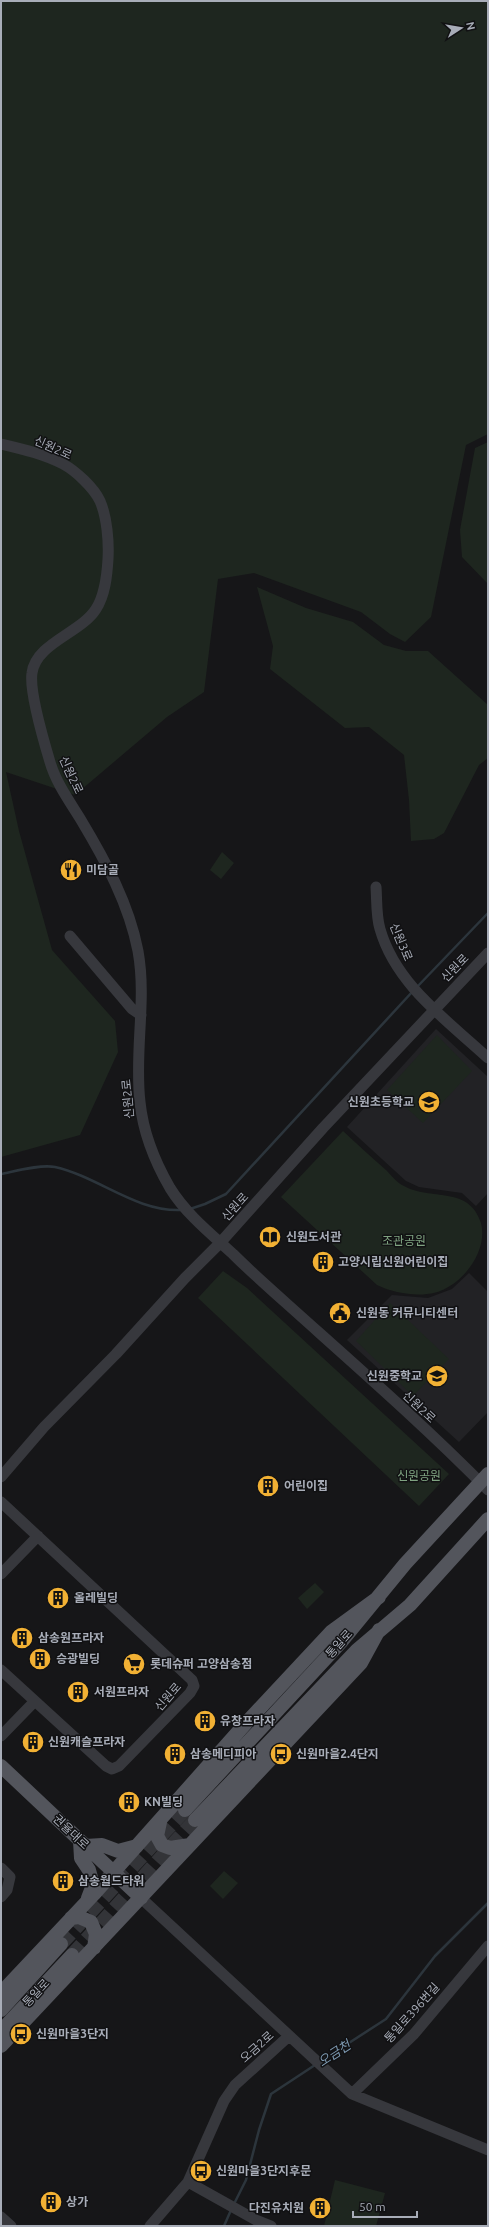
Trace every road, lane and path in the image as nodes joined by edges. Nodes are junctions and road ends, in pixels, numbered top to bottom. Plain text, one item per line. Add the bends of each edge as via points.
1 (1, 444) edge
2 (376, 887) dead end
3 (70, 936) dead end
4 (488, 953) edge
5 (430, 1005) junction
6 (141, 1015) junction
7 (488, 1058) edge
8 (220, 1243) junction
9 (1, 1477) edge
10 (485, 1482) edge
11 (1, 1502) edge
12 (488, 1520) edge
13 (38, 1536) junction
14 (1, 1574) edge
15 (380, 1597) junction
16 (379, 1630) junction
17 (1, 1670) edge
18 (34, 1702) junction
19 (1, 1736) edge
20 (1, 1766) edge
21 (160, 1822) junction
22 (83, 1844) junction
23 (190, 1845) junction
24 (138, 1846) junction
25 (1, 1868) edge
26 (113, 1873) junction
27 (1, 1897) edge
28 (140, 1898) junction
29 (87, 1902) junction
30 (71, 1918) junction
31 (61, 1944) tunnel mouth
32 (488, 1946) edge
33 (94, 1948) junction
34 (72, 1954) tunnel mouth
35 (1, 1993) edge
36 (1, 2010) edge
37 (1, 2031) edge
38 (288, 2036) junction
39 (1, 2046) edge
40 (352, 2094) junction
41 (488, 2150) edge
42 (188, 2182) junction
43 (1, 2217) edge
44 (258, 2222) edge
45 (11, 2226) edge
46 (150, 2226) edge
47 (272, 2226) edge

1 - 6 street, 신원2로 via 37,453 64,465 86,484 100,501 109,542 106,581 96,609 81,625 51,645 37,660 32,672 34,702 51,767 110,871 125,909 138,950 142,991
2 - 5 street, 신원3로 via 379,928 386,946 406,981
3 - 6 street via 127,1004
4 - 5 street, 신원로
5 - 7 street
5 - 8 street, 신원로
6 - 8 street, 신원2로 via 139,1101 145,1132 171,1190
8 - 9 street, 신원로 via 44,1427
8 - 10 street, 신원2로
10 - 15 main road, 통일로 via 405,1564
11 - 13 street, 신원로
12 - 16 main road, 통일로 via 410,1605
13 - 14 street
13 - 18 street, 신원로 via 192,1680 194,1686 156,1730 119,1766 112,1769
15 - 16 main road, 통일로 via 190,1815
15 - 21 main road via 331,1632 246,1723
16 - 23 main road via 361,1663
17 - 18 street, 신원로
18 - 19 street
20 - 22 main road, 권율대로
21 - 23 main road via 157,1836 162,1845 170,1848
21 - 24 main road
22 - 24 main road via 102,1845 118,1851
22 - 26 main road, 권율대로
22 - 29 main road via 81,1858 92,1876 93,1885
23 - 28 main road
24 - 26 main road
25 - 27 street via 10,1877 8,1890
26 - 28 main road, 권율대로
26 - 29 main road
28 - 33 main road
28 - 38 street, 오금2로
29 - 30 main road
30 - 33 main road via 79,1917 91,1922 96,1934
30 - 35 main road
31 - 36 main road, 통일로
32 - 40 street, 통일로396번길 via 414,2034
33 - 39 main road
34 - 37 main road, 통일로
38 - 40 street
38 - 42 street, 오금2로 via 234,2085 224,2101
40 - 41 street
42 - 44 street
42 - 46 street, 오금2로
43 - 45 street
44 - 47 street

